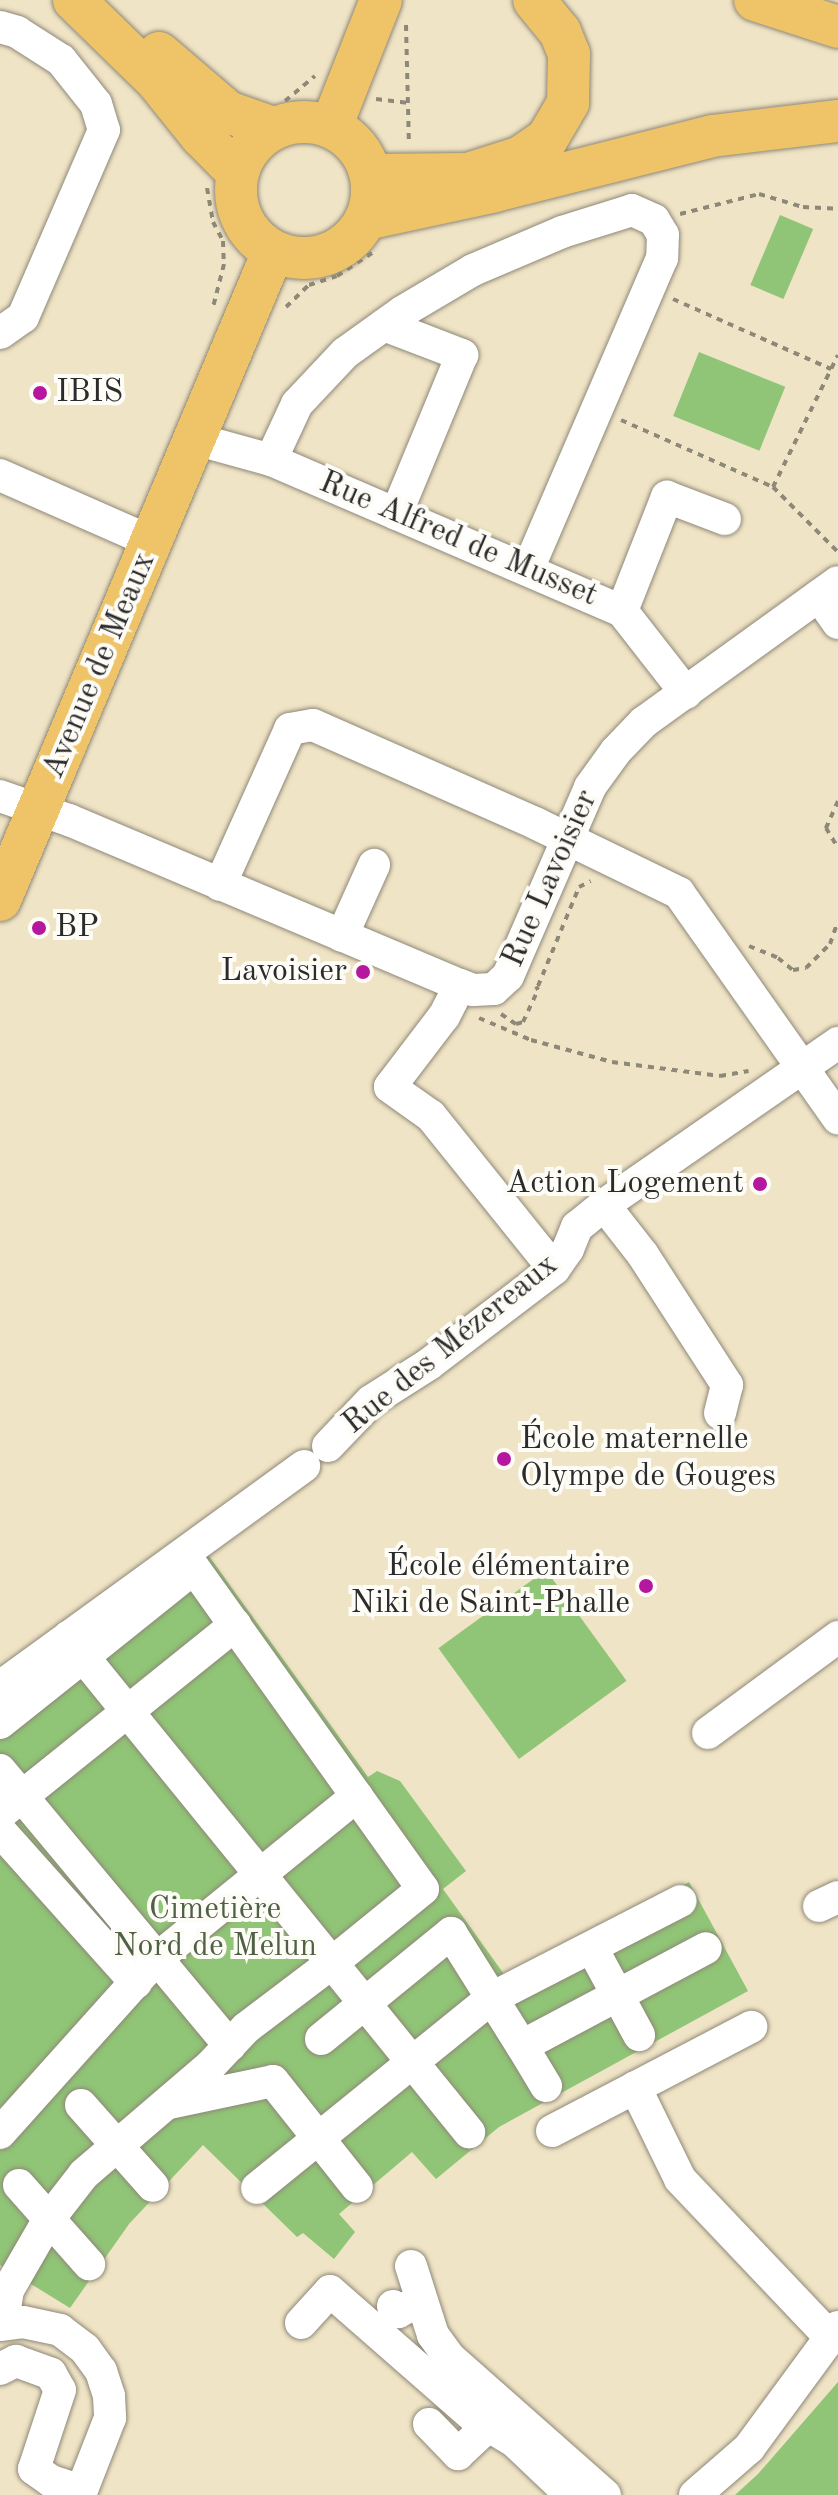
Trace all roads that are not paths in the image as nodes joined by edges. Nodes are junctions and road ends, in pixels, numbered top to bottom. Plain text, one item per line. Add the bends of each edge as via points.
1 (74, 0) edge
2 (101, 0) edge
3 (534, 0) edge
4 (755, 0) edge
5 (393, 6) edge
6 (0, 27) edge
7 (838, 27) edge
8 (277, 115) junction
9 (838, 121) edge
10 (331, 127) junction
11 (222, 175) junction
12 (371, 175) junction
13 (375, 231) junction
14 (273, 252) junction
15 (384, 325) junction
16 (0, 333) edge
17 (196, 436) junction
18 (271, 460) junction
19 (0, 475) edge
20 (396, 514) junction
21 (725, 519) dead end
22 (152, 542) junction
23 (528, 569) junction
24 (828, 589) edge
25 (622, 611) junction
26 (838, 623) edge
27 (686, 693) junction
28 (0, 796) edge
29 (40, 810) junction
30 (566, 840) junction
31 (374, 865) dead end
32 (220, 885) junction
33 (0, 900) edge
34 (342, 936) junction
35 (455, 995) junction
36 (838, 1043) edge
37 (804, 1068) junction
38 (838, 1118) edge
39 (604, 1205) junction
40 (554, 1269) junction
41 (720, 1413) dead end
42 (235, 1625) junction
43 (838, 1637) edge
44 (76, 1647) junction
45 (0, 1687) edge
46 (128, 1711) junction
47 (0, 1723) edge
48 (708, 1733) dead end
49 (0, 1770) edge
50 (357, 1796) junction
51 (5, 1822) edge
52 (260, 1874) junction
53 (681, 1901) dead end
54 (592, 1948) junction
55 (706, 1948) dead end
56 (332, 1963) junction
57 (146, 1972) junction
58 (616, 1994) junction
59 (492, 1998) junction
60 (365, 2003) junction
61 (751, 2027) dead end
62 (639, 2035) dead end
63 (321, 2039) dead end
64 (230, 2046) junction
65 (522, 2046) junction
66 (413, 2062) junction
67 (546, 2086) dead end
68 (635, 2087) junction
69 (166, 2104) junction
70 (81, 2105) dead end
71 (5, 2117) edge
72 (552, 2131) dead end
73 (469, 2132) dead end
74 (319, 2138) junction
75 (118, 2145) junction
76 (19, 2185) dead end
77 (153, 2186) dead end
78 (357, 2187) dead end
79 (257, 2188) dead end
80 (49, 2219) junction
81 (89, 2264) dead end
82 (411, 2266) dead end
83 (301, 2323) dead end
84 (3, 2324) edge
85 (834, 2331) edge
86 (0, 2369) edge
87 (429, 2424) dead end
88 (488, 2426) junction
89 (81, 2493) edge
90 (571, 2495) edge
91 (605, 2495) edge
92 (695, 2495) edge

1 - 11 main road via 157,81 201,136
2 - 8 main road via 228,112
3 - 12 main road via 560,32 569,54 568,103 547,139 521,157 468,174
4 - 7 main road
5 - 10 main road
6 - 16 street via 61,60 96,104 104,130 23,317
8 - 10 main road
8 - 11 main road
9 - 13 main road via 712,136 495,191
10 - 12 main road via 356,147
11 - 14 main road via 254,238
12 - 13 main road
13 - 14 main road via 326,254 294,258
14 - 17 main road, Avenue de Meaux
15 - 18 street via 345,353 297,404
15 - 20 street via 462,355
15 - 23 street via 473,270 562,232 632,210 654,220 663,235 662,258
17 - 18 street, Rue Alfred de Musset
17 - 22 main road, Avenue de Meaux
18 - 20 street, Rue Alfred de Musset
19 - 22 street
20 - 23 street, Rue Alfred de Musset
21 - 25 street via 667,497
22 - 29 main road, Avenue de Meaux
23 - 25 street, Rue Alfred de Musset
24 - 26 street
24 - 27 street, Rue Lavoisier
25 - 27 street, Rue Alfred de Musset
27 - 30 street, Rue Lavoisier via 644,722 616,751 590,787
28 - 29 street, Rue Lavoisier
29 - 32 street, Rue Lavoisier
29 - 33 main road, Avenue de Meaux
30 - 32 street via 313,725 290,729
30 - 35 street, Rue Lavoisier via 503,984
30 - 37 street via 679,893
31 - 34 street
32 - 34 street, Rue Lavoisier
34 - 35 street, Rue Lavoisier
35 - 40 street via 390,1087 431,1116
36 - 37 street, Rue des Mézereaux
37 - 38 street
37 - 39 street, Rue des Mézereaux
39 - 40 street, Rue des Mézereaux via 577,1227
39 - 41 street via 727,1385
40 - 44 street, Rue des Mézereaux via 371,1401 316,1456
42 - 44 street via 194,1568
42 - 46 street
42 - 50 street
43 - 48 street
44 - 45 street, Rue des Mézereaux
44 - 46 street
44 - 47 street
46 - 51 street
46 - 52 street
49 - 51 street
50 - 52 street
50 - 56 street via 423,1889
51 - 57 street
52 - 56 street
52 - 57 street
53 - 54 street
54 - 58 street
54 - 59 street
55 - 58 street
56 - 60 street
56 - 64 street
57 - 64 street
57 - 71 street
58 - 62 street
58 - 65 street
59 - 60 street via 451,1933
59 - 65 street
59 - 66 street
60 - 63 street
60 - 66 street
61 - 68 street
64 - 69 street
65 - 67 street
66 - 73 street
66 - 74 street
68 - 72 street
68 - 85 street via 680,2179
69 - 74 street via 273,2081
69 - 75 street
70 - 75 street
74 - 78 street
74 - 79 street
75 - 77 street
75 - 80 street via 84,2174
76 - 80 street
80 - 81 street
80 - 84 street via 8,2290
82 - 91 street via 406,2304 450,2358
83 - 88 street via 330,2291
84 - 89 street via 23,2322 60,2330 85,2349 101,2371 110,2418
85 - 92 street via 749,2448
86 - 89 street via 16,2361 51,2374 60,2390 34,2469
87 - 88 street via 458,2454
88 - 90 street via 514,2441

